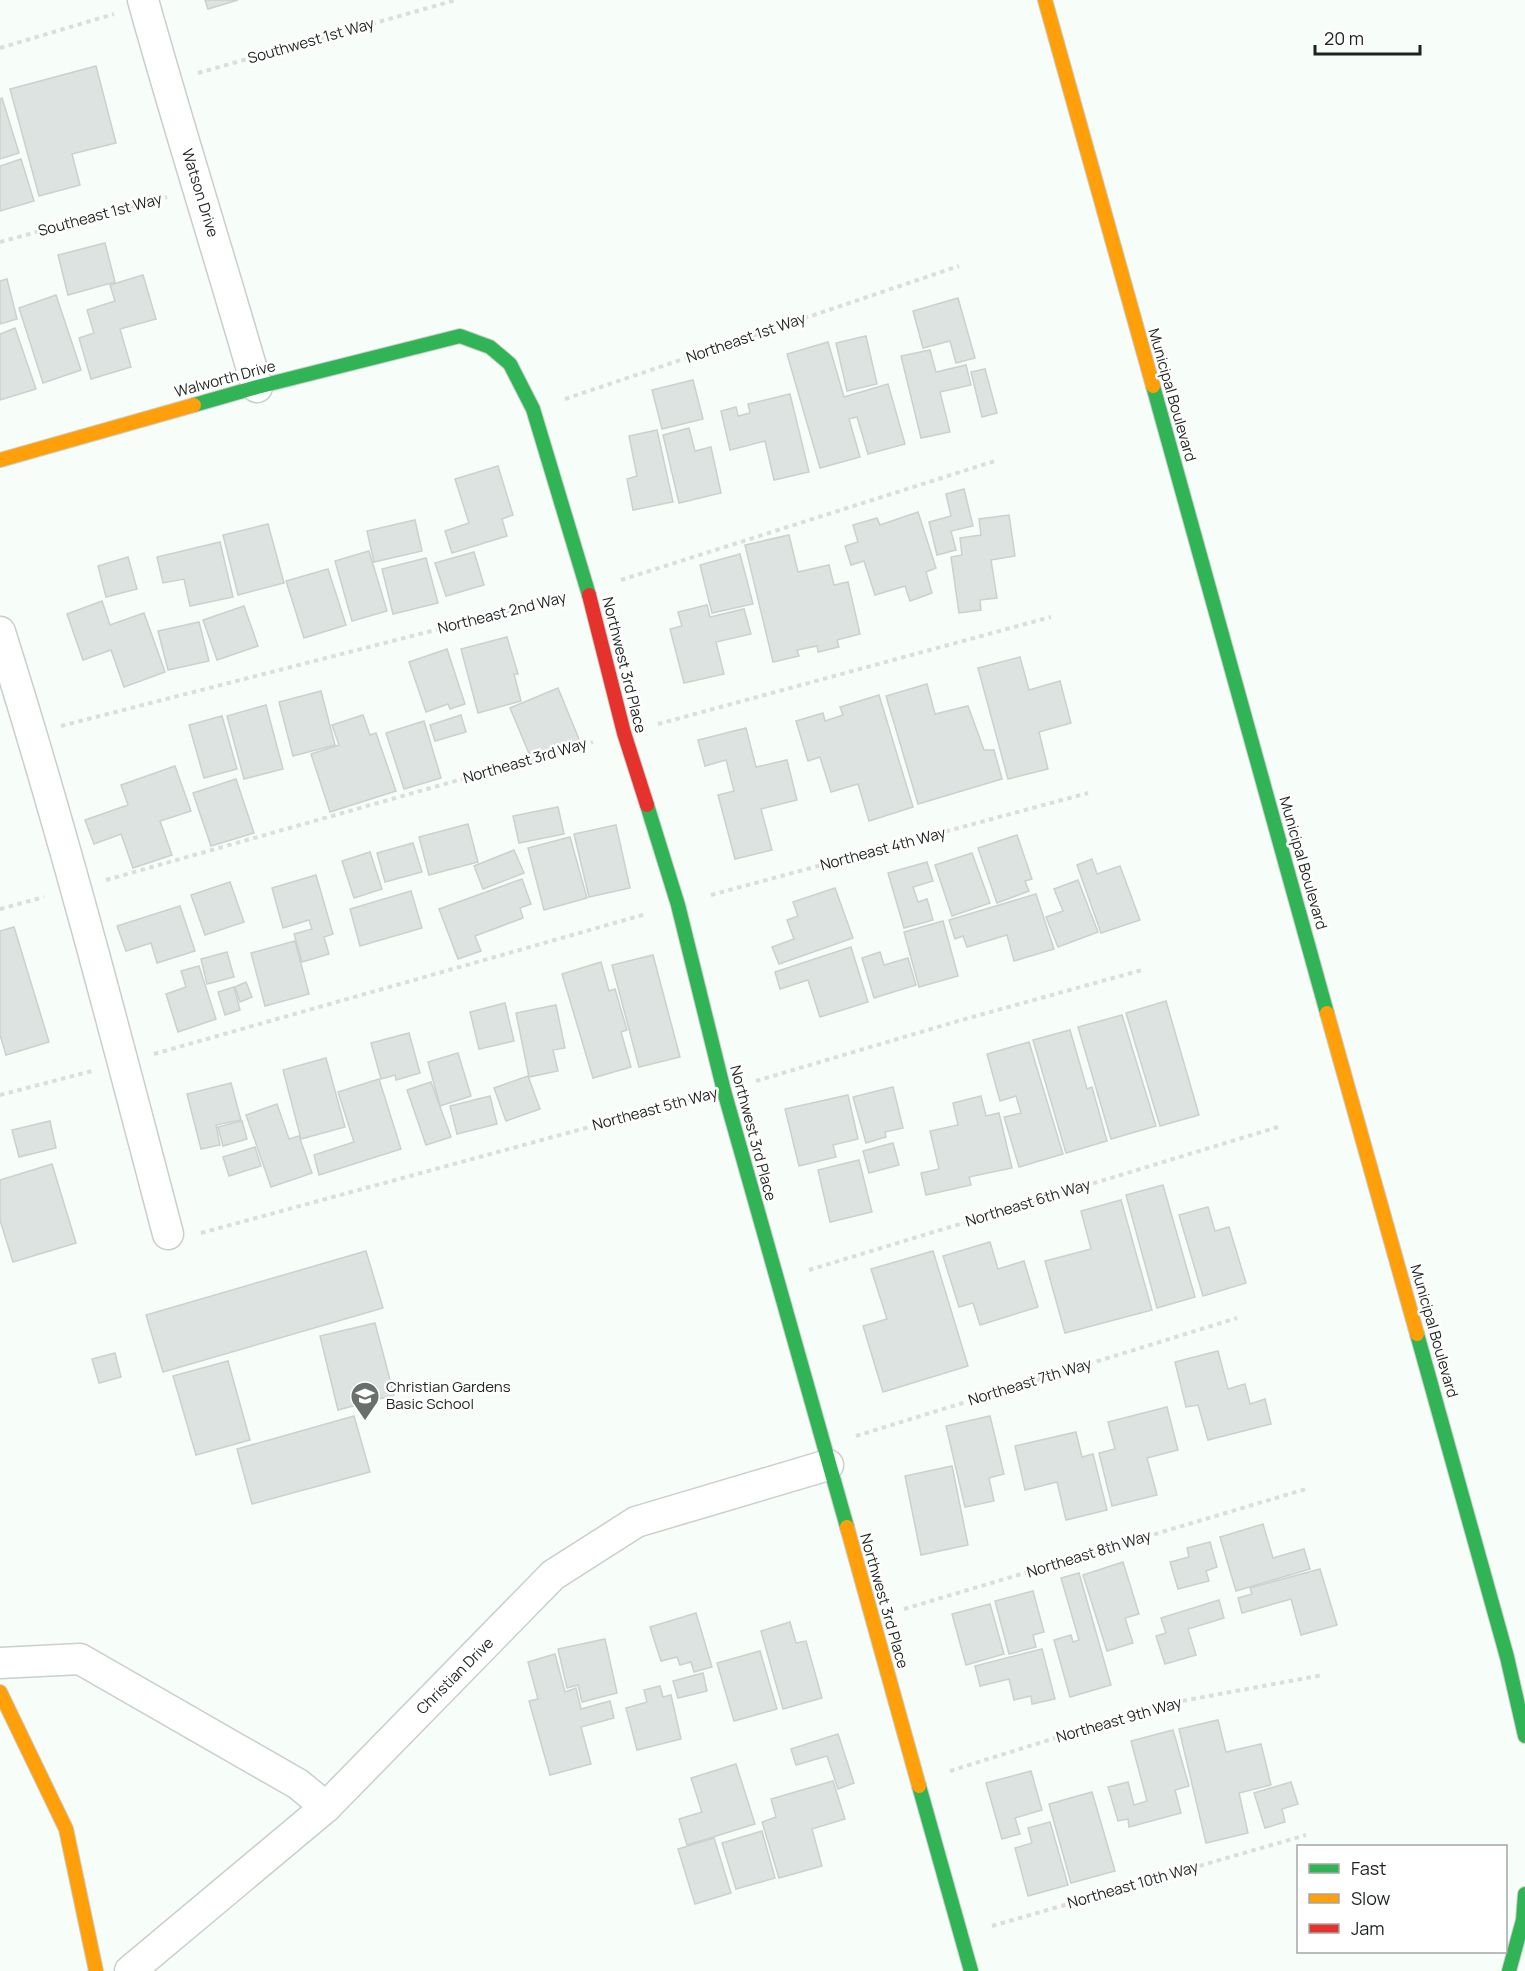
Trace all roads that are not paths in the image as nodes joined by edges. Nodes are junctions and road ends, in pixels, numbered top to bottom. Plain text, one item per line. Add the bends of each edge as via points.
1 (1045, 0) edge
2 (144, 3) edge
3 (460, 336) joint
4 (257, 387) junction
5 (0, 460) edge
6 (0, 632) edge
7 (168, 1234) road end
8 (826, 1455) junction
9 (0, 1663) edge
10 (0, 1692) edge
11 (1525, 1736) edge
12 (326, 1807) junction
13 (1525, 1894) edge
14 (96, 1971) edge
15 (130, 1971) edge
16 (971, 1971) edge
17 (1509, 1971) edge

1 - 11 street, Municipal Boulevard via 1504,1645
2 - 4 street, Watson Drive
3 - 4 street, Walworth Drive
3 - 8 street, Northwest 3rd Place via 490,347 510,364 533,410 588,591 624,733 678,905 724,1091
4 - 5 street, Walworth Drive
6 - 7 street via 76,889
8 - 12 street, Christian Drive via 636,1522 553,1575
8 - 16 street, Northwest 3rd Place
9 - 12 street via 80,1659 298,1784
10 - 14 street via 66,1829
12 - 15 street, Christian Drive
13 - 17 street via 1523,1920

